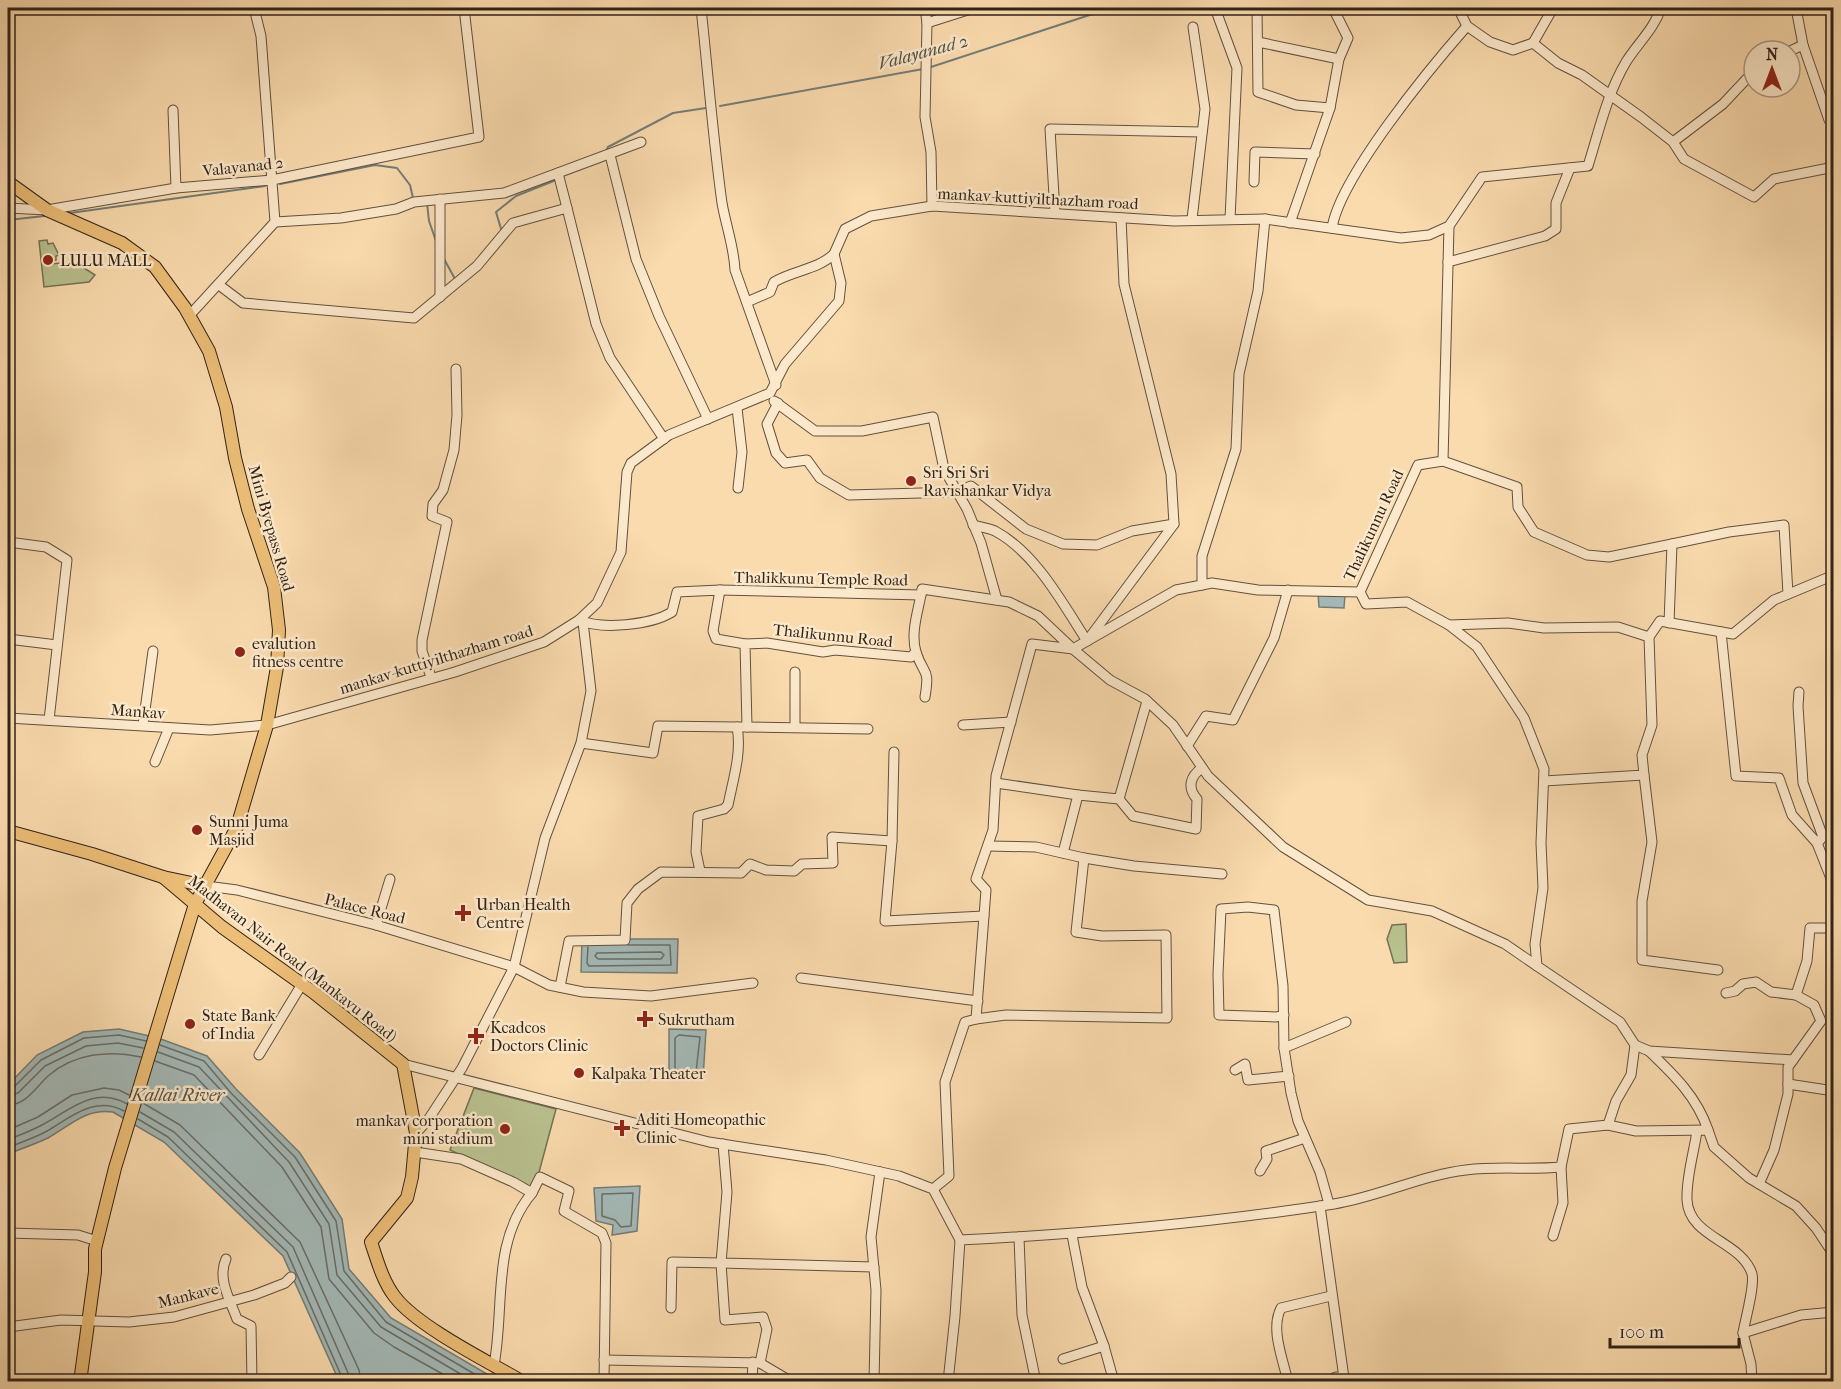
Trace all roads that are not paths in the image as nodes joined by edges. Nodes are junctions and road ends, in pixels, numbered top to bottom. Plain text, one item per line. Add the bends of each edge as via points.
1 (254, 8) edge
2 (464, 8) edge
3 (701, 8) edge
4 (925, 8) edge
5 (974, 8) edge
6 (1215, 8) edge
7 (1257, 8) edge
8 (1333, 8) edge
9 (1458, 8) edge
10 (1552, 8) edge
11 (1661, 8) edge
12 (1796, 8) edge
13 (927, 23) junction
14 (1467, 26) junction
15 (1193, 27) dead end
16 (1258, 42) junction
17 (1533, 43) junction
18 (1803, 45) joint
19 (1339, 59) junction
20 (1742, 84) edge
21 (1610, 94) junction
22 (1330, 108) junction
23 (173, 110) dead end
24 (1831, 118) edge
25 (1833, 130) edge
26 (1202, 132) junction
27 (641, 142) dead end
28 (1673, 142) junction
29 (1315, 154) junction
30 (610, 155) junction
31 (1833, 167) edge
32 (1570, 168) junction
33 (558, 173) junction
34 (272, 180) junction
35 (1254, 182) dead end
36 (8, 183) edge
37 (176, 188) junction
38 (440, 199) junction
39 (932, 206) junction
40 (8, 208) edge
41 (567, 208) junction
42 (47, 210) junction
43 (1054, 213) junction
44 (1121, 218) junction
45 (1192, 219) junction
46 (1230, 219) junction
47 (1265, 219) junction
48 (275, 222) junction
49 (1290, 223) junction
50 (1449, 226) junction
51 (1332, 228) junction
52 (834, 254) junction
53 (1448, 262) junction
54 (219, 285) junction
55 (440, 297) junction
56 (747, 302) junction
57 (189, 316) junction
58 (456, 369) dead end
59 (776, 385) junction
60 (767, 396) junction
61 (778, 403) junction
62 (737, 408) junction
63 (708, 419) junction
64 (664, 439) junction
65 (1443, 461) junction
66 (738, 488) dead end
67 (957, 492) junction
68 (1174, 524) junction
69 (973, 525) junction
70 (8, 542) edge
71 (1672, 544) junction
72 (1833, 574) edge
73 (1202, 585) junction
74 (720, 590) junction
75 (1288, 590) junction
76 (1360, 592) junction
77 (1788, 594) junction
78 (921, 595) junction
79 (997, 600) junction
80 (581, 621) junction
81 (1669, 623) junction
82 (1449, 625) junction
83 (1721, 632) junction
84 (1649, 637) junction
85 (8, 639) edge
86 (1088, 641) junction
87 (745, 644) junction
88 (57, 645) junction
89 (1073, 649) junction
90 (153, 651) dead end
91 (916, 652) junction
92 (795, 672) dead end
93 (431, 677) junction
94 (1800, 692) dead end
95 (925, 697) dead end
96 (1147, 701) junction
97 (8, 718) edge
98 (49, 720) junction
99 (1011, 722) junction
100 (143, 725) junction
101 (267, 725) junction
102 (963, 725) dead end
103 (742, 727) junction
104 (169, 728) junction
105 (795, 728) junction
106 (868, 729) dead end
107 (581, 743) junction
108 (1187, 746) junction
109 (894, 752) dead end
110 (155, 762) dead end
111 (1202, 768) junction
112 (1644, 775) junction
113 (1544, 781) junction
114 (996, 783) junction
115 (1078, 795) junction
116 (1119, 799) junction
117 (8, 831) edge
118 (1833, 831) edge
119 (1820, 840) junction
120 (892, 841) junction
121 (988, 846) junction
122 (1063, 853) junction
123 (1084, 858) junction
124 (700, 871) junction
125 (1222, 874) dead end
126 (163, 877) junction
127 (390, 879) dead end
128 (206, 886) junction
129 (1833, 886) edge
130 (195, 904) junction
131 (984, 916) junction
132 (376, 925) junction
133 (1833, 928) edge
134 (1537, 966) junction
135 (514, 967) junction
136 (1718, 970) dead end
137 (801, 978) dead end
138 (753, 983) dead end
139 (302, 984) junction
140 (560, 987) junction
141 (1726, 993) dead end
142 (1796, 995) junction
143 (978, 1001) junction
144 (1284, 1015) junction
145 (976, 1019) junction
146 (1346, 1022) dead end
147 (1635, 1045) junction
148 (1284, 1048) junction
149 (1649, 1051) junction
150 (259, 1055) dead end
151 (1793, 1060) junction
152 (403, 1064) junction
153 (1235, 1070) dead end
154 (1289, 1076) junction
155 (454, 1078) junction
156 (1788, 1084) junction
157 (1833, 1091) edge
158 (1608, 1125) junction
159 (1708, 1130) junction
160 (1697, 1131) junction
161 (416, 1133) junction
162 (1305, 1138) junction
163 (723, 1144) junction
164 (415, 1152) junction
165 (1561, 1167) junction
166 (1260, 1171) dead end
167 (880, 1172) junction
168 (1759, 1184) junction
169 (933, 1189) junction
170 (532, 1193) junction
171 (1324, 1205) junction
172 (8, 1233) edge
173 (1072, 1234) junction
174 (1553, 1236) dead end
175 (1019, 1237) junction
176 (960, 1240) junction
177 (97, 1241) junction
178 (1833, 1255) edge
179 (226, 1259) dead end
180 (721, 1263) junction
181 (874, 1267) junction
182 (291, 1277) dead end
183 (1331, 1296) junction
184 (230, 1300) junction
185 (671, 1308) dead end
186 (1833, 1312) edge
187 (88, 1322) junction
188 (8, 1327) edge
189 (1743, 1334) junction
190 (1104, 1346) junction
191 (1063, 1359) dead end
192 (604, 1360) junction
193 (757, 1363) junction
194 (494, 1365) junction
195 (80, 1382) edge
196 (252, 1382) edge
197 (523, 1382) edge
198 (604, 1382) edge
199 (752, 1382) edge
200 (792, 1382) edge
201 (874, 1382) edge
202 (948, 1382) edge
203 (1036, 1382) edge
204 (1114, 1382) edge
205 (1288, 1382) edge
206 (1326, 1382) edge
207 (1752, 1382) edge

1 - 34 street via 261,36
2 - 34 street, Valayanad 2 via 479,137
3 - 56 street via 722,203 735,270
4 - 13 street
5 - 13 street
6 - 46 street via 1238,68
7 - 16 street
8 - 19 street via 1348,38
9 - 14 street
10 - 17 street
11 - 21 street
12 - 18 street
13 - 39 street via 925,117 931,152
14 - 17 street via 1490,42 1513,50
14 - 51 street via 1436,61 1364,160 1334,214
15 - 26 street via 1205,109
16 - 19 street
16 - 22 street via 1258,92 1296,105
17 - 21 street
18 - 24 street
19 - 22 street
20 - 28 street via 1723,104
21 - 28 street
21 - 32 street via 1588,166
22 - 29 street
23 - 37 street
24 - 25 street
26 - 43 street via 1050,129
26 - 45 street
27 - 30 street
28 - 31 street via 1684,159 1754,197 1774,179
29 - 35 street via 1255,152
29 - 49 street
30 - 33 street
30 - 63 street via 636,259
32 - 50 street via 1482,177
32 - 53 street via 1556,203 1556,229 1545,236
33 - 38 street via 504,193
33 - 41 street
34 - 37 street, Valayanad 2
34 - 48 street
36 - 42 main road, Mini Byepass Road
37 - 42 street, Valayanad 2
38 - 48 street via 341,218
38 - 55 street
39 - 43 street, mankav-kuttiyilthazham road
39 - 52 street, mankav-kuttiyilthazham road via 871,216 845,229
40 - 42 street, Valayanad 2
41 - 55 street via 513,223 477,266
41 - 64 street via 596,324 610,358
42 - 57 main road, Mini Byepass Road via 122,243 155,267
43 - 44 street, mankav-kuttiyilthazham road
44 - 45 street, mankav-kuttiyilthazham road
44 - 68 street via 1124,284 1171,474
45 - 46 street, mankav-kuttiyilthazham road
46 - 47 street, mankav-kuttiyilthazham road
47 - 49 street, mankav-kuttiyilthazham road
47 - 73 street via 1258,291 1239,374 1236,449 1202,556
48 - 54 street
49 - 51 street, mankav-kuttiyilthazham road
50 - 51 street, mankav-kuttiyilthazham road via 1429,235 1401,238
50 - 53 street
52 - 56 street via 824,263 783,277 774,282 770,292
52 - 59 street, mankav-kuttiyilthazham road via 841,283 839,301 785,364
53 - 65 street
54 - 55 street via 243,303 414,318
54 - 57 street
56 - 59 street
57 - 101 main road, Mini Byepass Road via 209,351 226,407 248,509 274,586 279,630
58 - 93 street via 454,450 432,516 447,522 422,640
59 - 60 street, mankav-kuttiyilthazham road
60 - 61 street
60 - 62 street, mankav-kuttiyilthazham road
61 - 67 street via 815,431 862,431 933,417 944,469
61 - 67 street via 767,424 776,453 785,464 807,460 820,478 849,495
62 - 63 street, mankav-kuttiyilthazham road
62 - 66 street via 741,452
63 - 64 street, mankav-kuttiyilthazham road
64 - 80 street, mankav-kuttiyilthazham road via 631,464 627,472 621,552 597,603
65 - 71 street via 1517,487 1518,507 1534,532 1587,555 1610,557
65 - 76 street, Thalikunnu Road via 1418,465
67 - 68 street via 971,486 1026,529 1063,544 1097,545 1132,531
67 - 69 street
68 - 86 street
69 - 79 street
69 - 86 street via 995,531 1023,552
70 - 88 street via 46,547 66,560
71 - 77 street via 1784,525
71 - 81 street
72 - 77 street
73 - 75 street, Thalikunnu Road
73 - 86 street, Thalikunnu Road via 1176,590
74 - 78 street, Thalikkunu Temple Road
74 - 80 street via 677,592 672,612 650,621
74 - 87 street, Thalikunnu Road via 713,631 716,639
75 - 76 street, Thalikunnu Road
75 - 108 street via 1274,638 1233,720 1206,716
76 - 82 street via 1365,604 1407,602
77 - 83 street via 1774,600 1733,634
78 - 79 street, Thalikkunu Temple Road via 922,589
78 - 91 street via 914,633
79 - 89 street via 1038,616
80 - 93 street, mankav-kuttiyilthazham road via 544,642
80 - 107 street via 591,691
81 - 83 street
81 - 84 street via 1659,621
82 - 84 street via 1618,627
82 - 113 street via 1477,647 1524,718 1544,768
83 - 119 street via 1736,776 1779,778 1792,815
84 - 112 street via 1652,724 1642,755
85 - 88 street
86 - 89 street, Thalikunnu Road
87 - 91 street, Thalikunnu Road via 911,657
87 - 103 street
88 - 98 street
89 - 96 street via 1110,680
89 - 99 street via 1032,644
90 - 100 street
91 - 95 street via 929,674
92 - 105 street
93 - 101 street, mankav-kuttiyilthazham road
94 - 119 street via 1803,783
96 - 108 street via 1173,725
96 - 116 street
97 - 98 street, Mankav
98 - 100 street, Mankav
99 - 102 street
99 - 114 street
100 - 104 street, Mankav
101 - 104 street, Mankav via 236,729
101 - 128 main road, Mini Byepass Road via 237,827
103 - 105 street
103 - 107 street via 658,726 653,753
103 - 124 street via 728,805 698,816 696,852
104 - 110 street
105 - 106 street
107 - 135 street via 545,838
108 - 111 street
109 - 120 street
111 - 116 street via 1194,773 1191,783 1191,792 1197,799 1196,829 1133,816
111 - 134 street via 1283,847 1368,900 1431,911 1504,944
112 - 113 street
112 - 136 street via 1652,842 1642,901 1642,960
113 - 134 street via 1543,888 1535,944
114 - 115 street
114 - 121 street
115 - 116 street
115 - 122 street
117 - 126 main road, Madhavan Nair Road (Mankavu Road)
118 - 119 street
119 - 129 street
120 - 124 street via 832,837 833,863 802,864 795,871 766,870 750,864 741,873
120 - 131 street via 885,921
121 - 122 street via 1036,847
121 - 131 street via 976,879 986,890
122 - 123 street
123 - 125 street
123 - 145 street via 1076,932 1102,936 1166,935 1167,1018 1006,1015
124 - 140 street via 661,872 638,889 627,903 625,940 569,941
126 - 128 main road, Madhavan Nair Road (Mankavu Road)
126 - 130 main road, Madhavan Nair Road (Mankavu Road)
127 - 132 street
128 - 130 main road, Mini Byepass Road
128 - 132 street, Palace Road via 237,890
130 - 139 main road, Madhavan Nair Road (Mankavu Road)
130 - 177 main road, Mini Byepass Road
131 - 143 street
132 - 135 street, Palace Road
133 - 142 street via 1810,928 1807,961
134 - 147 street via 1620,1022
135 - 140 street, Palace Road
135 - 155 street
137 - 143 street
138 - 140 street, Palace Road via 651,996
139 - 150 street
139 - 152 main road, Madhavan Nair Road (Mankavu Road)
141 - 142 street via 1756,982 1771,992
142 - 151 street via 1814,1005 1821,1021
143 - 145 street
144 - 144 street via 1274,910 1221,909 1219,1015
144 - 148 street
145 - 169 street via 965,1022 945,1082 949,1176
146 - 148 street
147 - 149 street
147 - 158 street via 1631,1075
148 - 154 street
149 - 151 street
149 - 159 street via 1701,1109
151 - 156 street via 1788,1067
152 - 155 street
152 - 161 main road
153 - 154 street via 1245,1064 1248,1080
154 - 162 street
155 - 161 street
155 - 163 street
156 - 157 street
156 - 168 street via 1774,1150
158 - 160 street via 1636,1131
158 - 165 street via 1569,1129
159 - 160 street
159 - 168 street via 1714,1147
160 - 189 street via 1687,1201 1696,1225 1736,1253 1753,1276
161 - 164 main road
162 - 166 street via 1266,1151 1267,1159
162 - 171 street via 1320,1173
163 - 167 street
163 - 180 street via 727,1192
164 - 170 street via 460,1159
164 - 194 main road via 407,1198 371,1242 379,1267 395,1297 419,1318
165 - 171 street via 1466,1170
165 - 174 street via 1563,1203
167 - 169 street
167 - 181 street via 871,1237
168 - 178 street via 1796,1206
169 - 176 street
170 - 192 street via 540,1177 569,1191 564,1211 602,1233 606,1243
170 - 194 street via 521,1207 505,1249
171 - 173 street
171 - 183 street
172 - 177 street via 78,1235
173 - 175 street
173 - 190 street via 1082,1287
175 - 176 street
175 - 203 street via 1022,1315
176 - 202 street
177 - 187 main road
179 - 184 street via 221,1269
180 - 181 street
180 - 185 street via 672,1262
180 - 193 street via 724,1320 763,1317 767,1329
181 - 201 street
182 - 184 street, Mankave
183 - 205 street via 1281,1308 1277,1317 1279,1347
183 - 206 street via 1344,1378
184 - 187 street, Mankave via 174,1317
184 - 196 street via 237,1319 251,1326
186 - 189 street via 1801,1315
187 - 188 street, Mankave via 61,1320
187 - 195 main road
189 - 207 street
190 - 191 street
190 - 204 street
192 - 193 street
192 - 198 street
193 - 199 street
193 - 200 street
194 - 197 main road

